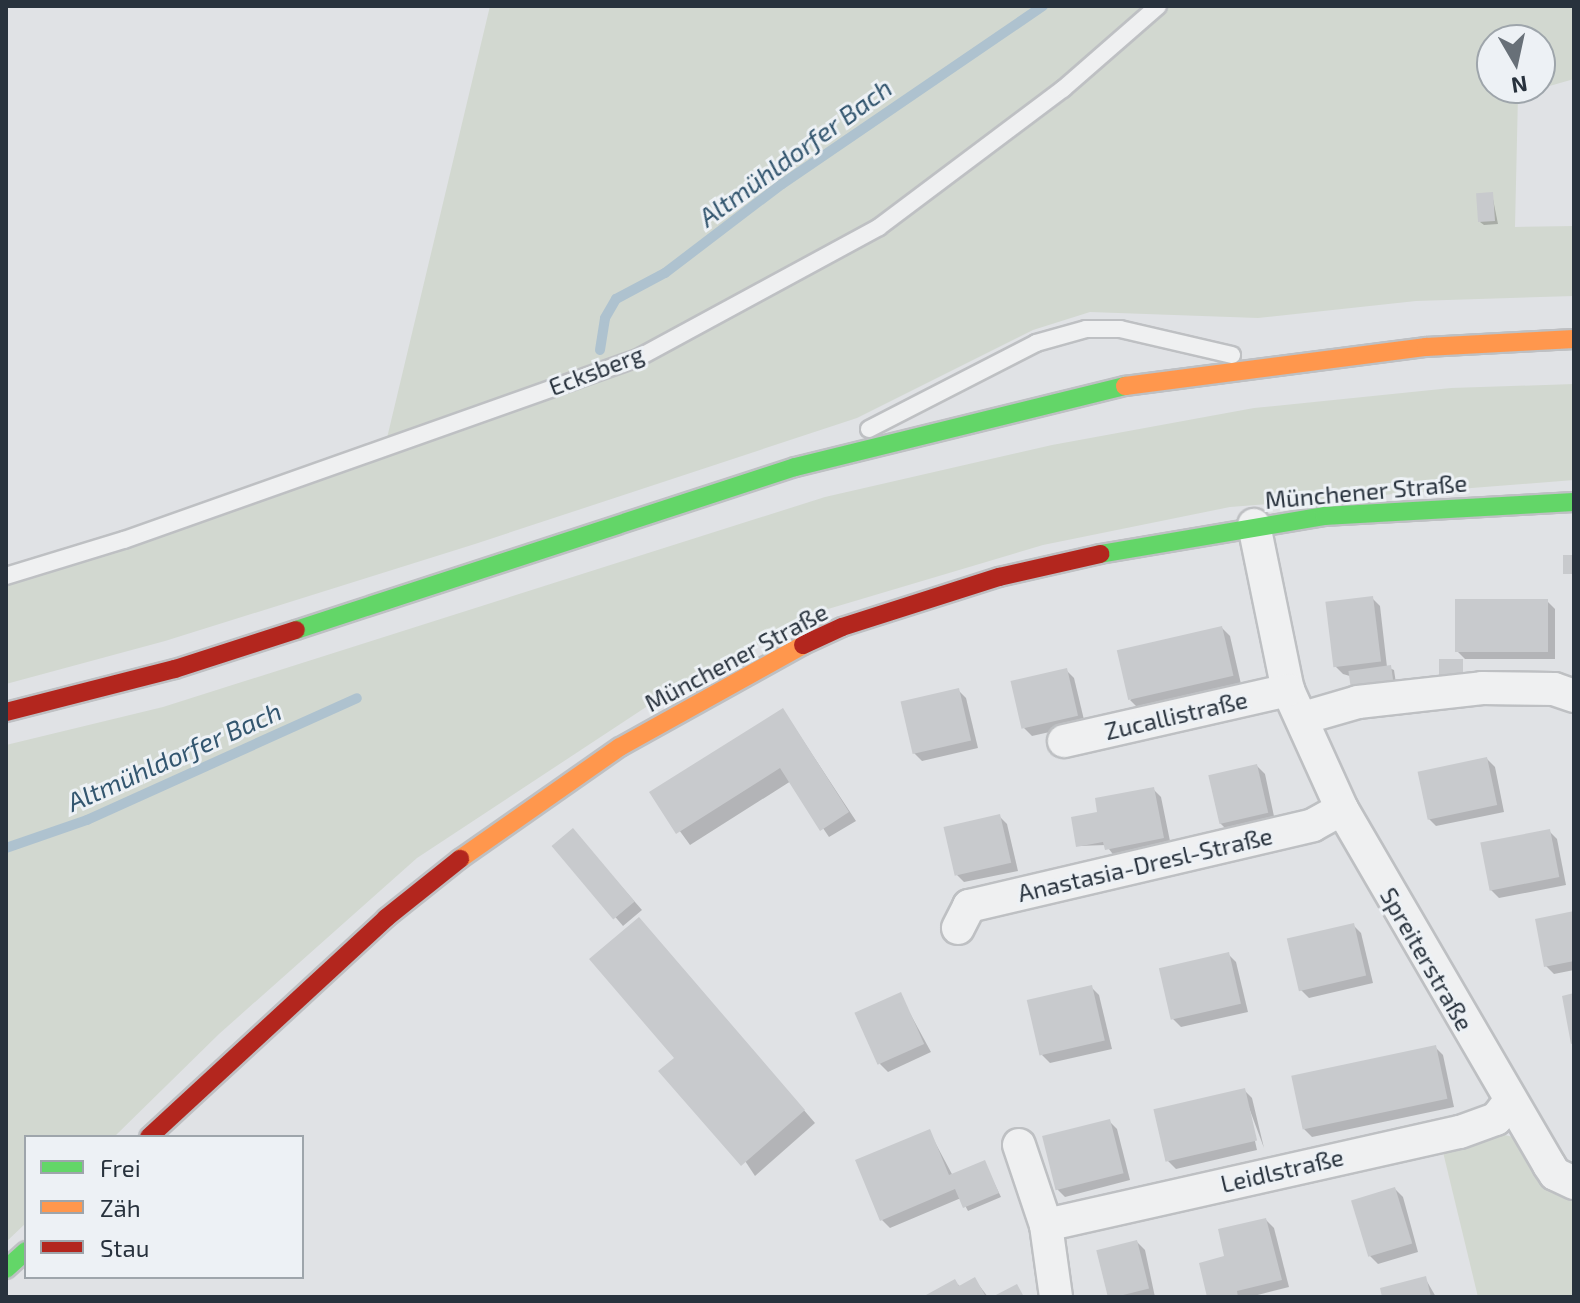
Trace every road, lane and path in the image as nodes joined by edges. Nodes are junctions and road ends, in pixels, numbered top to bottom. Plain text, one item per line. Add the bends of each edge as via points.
1 (1158, 6) edge
2 (1574, 339) edge
3 (1264, 364) junction
4 (795, 467) junction
5 (1574, 502) edge
6 (1254, 525) junction
7 (6, 576) edge
8 (1288, 690) junction
9 (1574, 696) edge
10 (6, 712) edge
11 (1303, 718) junction
12 (1064, 741) dead end
13 (1342, 809) junction
14 (958, 928) dead end
15 (1510, 1101) junction
16 (151, 1135) edge
17 (1019, 1145) dead end
18 (1574, 1183) edge
19 (1046, 1225) junction
20 (24, 1253) edge
21 (6, 1269) edge
22 (1056, 1297) edge

1 - 7 lane, Ecksberg via 1063,89 879,227 638,358 124,540
2 - 3 street
3 - 4 street via 1138,383
3 - 4 lane via 1156,336 1086,329 1036,343
4 - 10 street via 175,669
5 - 6 street, Münchener Straße via 1480,504
6 - 8 street, Spreiterstraße
6 - 16 street, Münchener Straße via 1163,539 999,577 870,617 771,660 620,747 473,849 386,918
8 - 11 street, Spreiterstraße
8 - 12 street, Zucallistraße
9 - 11 street via 1554,689 1482,688 1358,702
11 - 13 street, Spreiterstraße
13 - 14 street, Anastasia-Dresl-Straße via 1313,825 969,906
13 - 15 street, Spreiterstraße
15 - 18 street, Spreiterstraße via 1555,1174
15 - 19 street, Leidlstraße via 1496,1119 1460,1132
17 - 19 street
19 - 22 street
20 - 21 street

